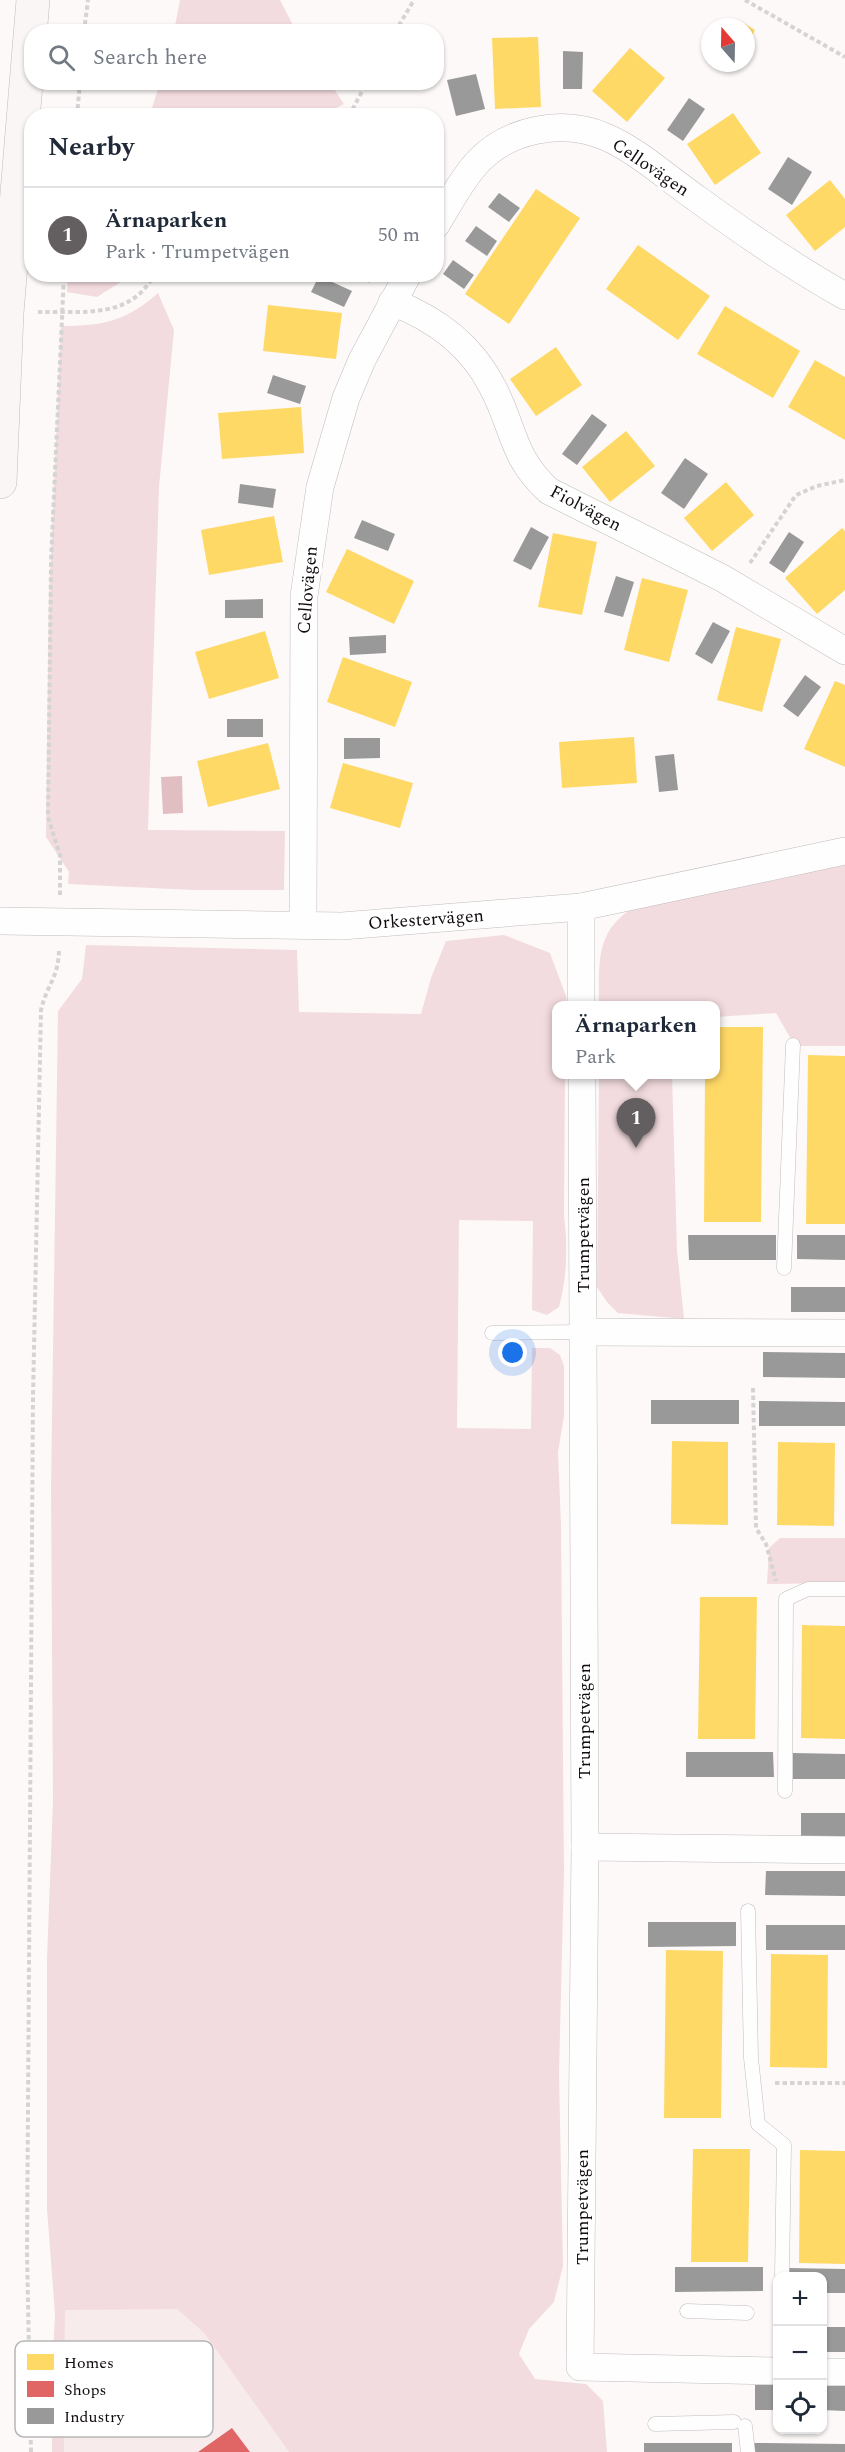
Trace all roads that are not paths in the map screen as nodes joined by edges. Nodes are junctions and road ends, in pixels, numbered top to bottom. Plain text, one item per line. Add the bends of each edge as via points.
1 (33, 0) edge
2 (31, 24) edge
3 (25, 90) edge
4 (444, 213) edge
5 (403, 282) edge
6 (845, 296) edge
7 (392, 302) junction
8 (4, 312) edge
9 (0, 482) edge
10 (845, 651) edge
11 (845, 851) edge
12 (581, 907) junction
13 (0, 921) edge
14 (303, 925) junction
15 (581, 1001) edge
16 (793, 1046) dead end
17 (582, 1079) edge
18 (784, 1268) dead end
19 (583, 1332) junction
20 (492, 1333) dead end
21 (845, 1333) edge
22 (845, 1589) edge
23 (785, 1791) dead end
24 (585, 1847) junction
25 (845, 1850) edge
26 (748, 1911) dead end
27 (782, 2272) edge
28 (687, 2311) dead end
29 (747, 2313) dead end
30 (773, 2371) edge
31 (827, 2372) edge
32 (845, 2372) edge
33 (655, 2424) dead end
34 (748, 2452) edge

1 - 2 main road
3 - 8 main road
4 - 6 street, Cellovägen via 477,163 500,144 542,129 585,130 625,147 738,229
5 - 7 street, Cellovägen
7 - 10 street, Fiolvägen via 431,319 474,358 493,387 515,447 549,491 736,587
7 - 14 street, Cellovägen via 346,398 320,487 307,570 303,643
8 - 9 main road
11 - 12 street, Orkestervägen
12 - 14 street, Orkestervägen via 342,926
12 - 15 street
13 - 14 street, Orkestervägen
16 - 18 lane
17 - 19 street, Trumpetvägen
19 - 20 lane
19 - 21 street
19 - 24 street, Trumpetvägen
22 - 23 lane via 808,1589 786,1599
24 - 25 street
24 - 30 street, Trumpetvägen via 580,2367
26 - 27 lane via 758,2124 784,2145
28 - 29 lane
31 - 32 street
33 - 34 lane via 740,2424

